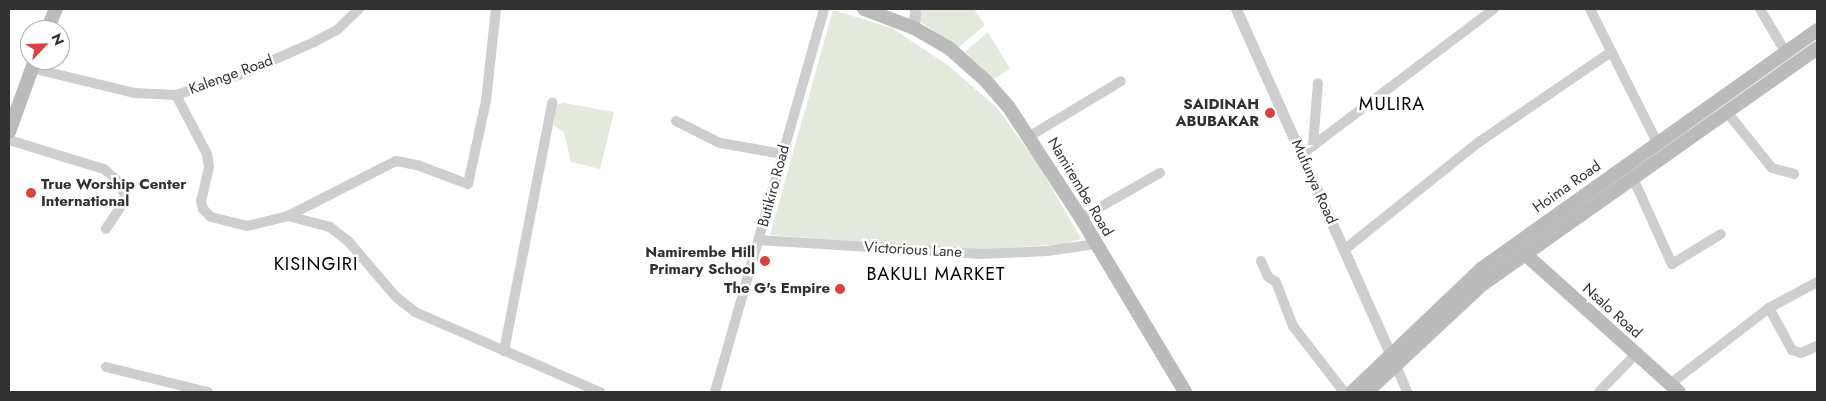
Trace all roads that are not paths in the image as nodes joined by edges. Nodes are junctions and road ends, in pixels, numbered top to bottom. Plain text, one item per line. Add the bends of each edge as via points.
1 (360, 9) edge
2 (496, 9) edge
3 (824, 9) edge
4 (866, 9) edge
5 (872, 9) edge
6 (915, 9) edge
7 (1236, 9) edge
8 (1494, 9) edge
9 (1590, 9) edge
10 (1760, 9) edge
11 (914, 28) junction
12 (1817, 30) edge
13 (1817, 48) edge
14 (1611, 52) junction
15 (1786, 53) junction
16 (31, 70) edge
17 (54, 70) edge
18 (1121, 81) dead end
19 (1318, 83) dead end
20 (176, 94) junction
21 (552, 103) dead end
22 (1726, 111) junction
23 (676, 121) dead end
24 (9, 132) edge
25 (1030, 136) junction
26 (9, 140) edge
27 (1658, 144) junction
28 (1313, 146) junction
29 (783, 154) junction
30 (1302, 154) junction
31 (1160, 173) dead end
32 (1794, 174) dead end
33 (1632, 176) junction
34 (288, 216) junction
35 (1081, 218) junction
36 (106, 229) dead end
37 (1721, 234) dead end
38 (760, 240) junction
39 (1096, 244) junction
40 (1344, 250) junction
41 (1524, 253) junction
42 (1261, 261) dead end
43 (1817, 282) edge
44 (1769, 308) junction
45 (1817, 346) edge
46 (504, 351) junction
47 (1636, 354) junction
48 (1393, 360) junction
49 (106, 367) dead end
50 (1674, 388) edge
51 (208, 392) edge
52 (600, 392) edge
53 (715, 392) edge
54 (1184, 392) edge
55 (1344, 392) edge
56 (1352, 392) edge
57 (1367, 392) edge
58 (1407, 392) edge
59 (1599, 392) edge

1 - 20 street, Kalenge Road via 338,29 314,42 239,75
2 - 34 street via 486,101 468,184 417,165 396,161
3 - 29 street, Butikiro Road
4 - 5 street
4 - 11 main road, Namirembe Road
6 - 11 street
7 - 30 street, Mufunya Road
8 - 28 street
9 - 14 street
10 - 15 street
11 - 25 main road, Namirembe Road via 949,48 985,80
12 - 15 main road, Hoima Road
13 - 22 main road, Hoima Road
14 - 27 street
14 - 40 street via 1479,142
15 - 27 main road, Hoima Road
16 - 24 main road
17 - 20 street, Kalenge Road via 134,93
18 - 25 street
19 - 28 street
20 - 34 street via 207,154 209,167 202,201 206,213 246,226
21 - 46 street
22 - 32 street via 1772,168
22 - 33 main road, Hoima Road
23 - 29 street via 720,143
25 - 35 main road, Namirembe Road
26 - 36 street via 104,169 120,183 126,199
27 - 48 main road, Hoima Road via 1481,269
28 - 30 street
29 - 38 street, Butikiro Road
30 - 40 street, Mufunya Road
31 - 35 street
33 - 37 street via 1672,264
33 - 41 main road, Hoima Road
34 - 46 street via 319,222 340,234 396,297 415,312
35 - 39 main road, Namirembe Road
38 - 39 street, Victorious Lane via 979,254 1047,251
38 - 53 street, Butikiro Road
39 - 54 main road, Namirembe Road
40 - 48 street, Mufunya Road
41 - 47 main road, Nsalo Road
41 - 48 main road, Hoima Road
42 - 55 street via 1268,278 1276,282 1293,326
43 - 44 street
44 - 45 street via 1792,350 1801,353
44 - 50 street
46 - 52 street
47 - 50 main road, Nsalo Road
47 - 59 street
48 - 56 main road, Hoima Road
48 - 57 main road, Hoima Road
48 - 58 street
49 - 51 street

